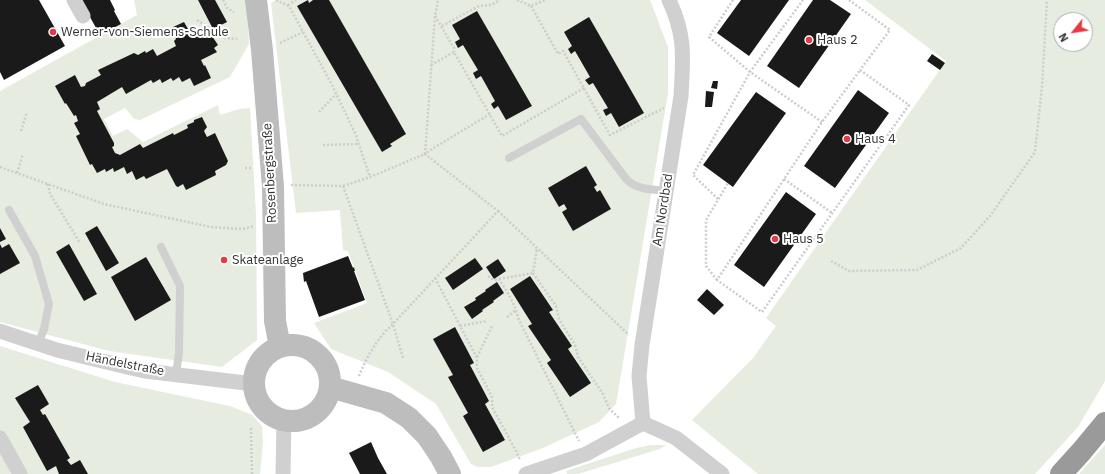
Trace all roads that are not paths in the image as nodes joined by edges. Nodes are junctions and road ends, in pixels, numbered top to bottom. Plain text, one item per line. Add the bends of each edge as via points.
1 (74, 0) edge
2 (256, 0) edge
3 (669, 0) edge
4 (84, 16) dead end
5 (509, 158) dead end
6 (666, 192) junction
7 (8, 210) dead end
8 (161, 247) dead end
9 (0, 331) edge
10 (38, 344) junction
11 (280, 347) junction
12 (176, 374) junction
13 (254, 384) junction
14 (330, 387) junction
15 (284, 420) junction
16 (643, 423) junction
17 (1105, 423) edge
18 (0, 438) edge
19 (20, 474) edge
20 (283, 474) edge
21 (450, 474) edge
22 (526, 474) edge
23 (722, 474) edge
24 (1061, 474) edge

1 - 4 street
2 - 11 street, Rosenbergstraße via 273,187 275,321
3 - 6 street, Am Nordbad via 681,31 684,55
5 - 6 lane via 581,119 633,185
6 - 16 street, Am Nordbad via 642,345 639,376
7 - 10 lane via 35,256 49,304
8 - 12 lane via 180,286 179,354
9 - 10 street, Händelstraße
10 - 12 street, Händelstraße via 145,371
11 - 13 street via 269,352 261,361
11 - 14 street via 293,345 306,348 318,355 327,370
12 - 13 street, Händelstraße
13 - 15 street via 256,396 262,407 272,416
14 - 15 street via 325,402 314,414 300,420
14 - 21 street via 386,403 409,418 427,436
15 - 20 street
16 - 22 street via 586,454
16 - 23 street via 676,438
17 - 24 highway
18 - 19 street

